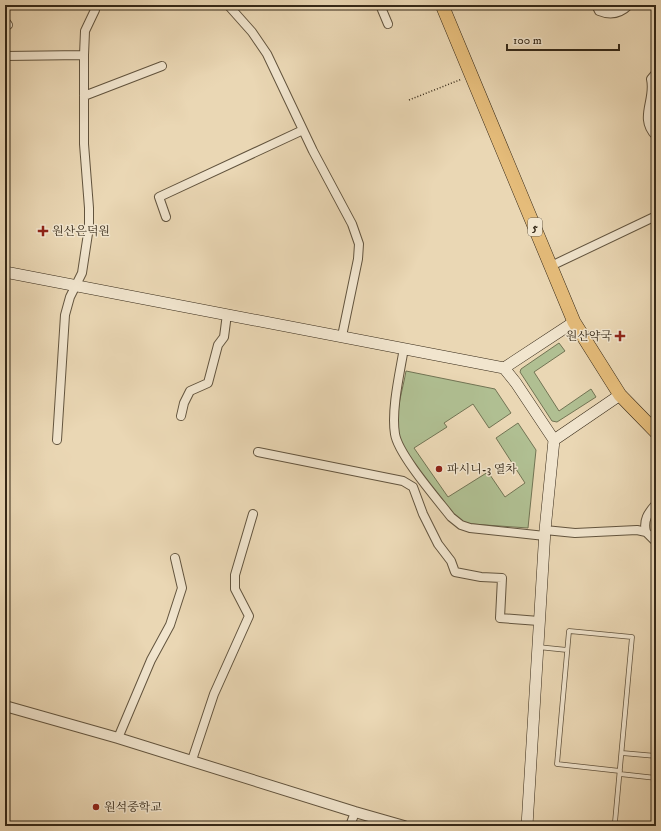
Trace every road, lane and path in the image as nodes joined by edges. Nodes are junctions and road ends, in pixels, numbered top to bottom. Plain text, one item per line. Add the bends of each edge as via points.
1 (95, 5) edge
2 (228, 5) edge
3 (380, 5) edge
4 (442, 5) edge
5 (596, 5) edge
6 (629, 5) edge
7 (388, 24) dead end
8 (84, 55) junction
9 (5, 56) edge
10 (162, 66) dead end
11 (656, 73) edge
12 (471, 75) junction
13 (84, 96) junction
14 (409, 100) dead end
15 (303, 130) junction
16 (656, 136) edge
17 (656, 216) edge
18 (166, 217) dead end
19 (551, 266) junction
20 (5, 272) edge
21 (77, 285) junction
22 (227, 314) junction
23 (574, 322) junction
24 (342, 336) junction
25 (404, 348) junction
26 (504, 368) junction
27 (620, 395) junction
28 (181, 416) dead end
29 (656, 432) edge
30 (57, 440) dead end
31 (554, 440) junction
32 (258, 452) dead end
33 (656, 504) edge
34 (253, 514) dead end
35 (646, 532) junction
36 (545, 533) junction
37 (656, 542) edge
38 (175, 558) dead end
39 (539, 621) junction
40 (537, 647) junction
41 (567, 650) junction
42 (5, 706) edge
43 (118, 738) junction
44 (622, 753) junction
45 (656, 756) edge
46 (192, 760) junction
47 (620, 772) junction
48 (656, 778) edge
49 (354, 812) junction
50 (615, 822) dead end
51 (350, 826) edge
52 (404, 826) edge
53 (527, 826) edge

1 - 8 street via 85,31
2 - 15 street via 267,54
3 - 7 street
4 - 12 highway, 5
5 - 6 street via 599,11 614,14
8 - 9 street
8 - 13 street
10 - 13 street
11 - 16 street via 651,80 653,88 648,120 650,130
12 - 14 path
12 - 19 highway, 5
13 - 21 street via 89,227 82,273
15 - 18 street via 159,198
15 - 24 street via 352,224 359,244 355,277
17 - 19 street
19 - 23 highway, 5
20 - 21 main road
21 - 22 main road
21 - 30 street via 70,297 65,315
22 - 24 main road
22 - 28 street via 224,337 218,345 208,383 190,391
23 - 26 main road
23 - 27 highway, 5
24 - 25 main road
25 - 26 main road
25 - 36 street via 394,422 395,435 403,453 447,512 461,525 470,528
26 - 31 main road
27 - 29 highway, 5
27 - 31 main road
31 - 36 main road
32 - 39 street via 402,480 413,487 423,514 455,572 502,578 500,618
33 - 35 street via 644,523
34 - 46 street via 235,575 235,589 249,616 214,694
35 - 36 street via 637,530
35 - 37 street
36 - 39 main road
38 - 43 street via 182,588 170,625 151,660
39 - 40 main road
40 - 41 lane
40 - 53 main road
41 - 44 lane via 569,631 632,637
41 - 47 lane via 557,764
42 - 43 street
43 - 46 street
44 - 45 lane
44 - 47 lane
46 - 49 street
47 - 48 lane
47 - 50 lane
49 - 51 street
49 - 52 street

